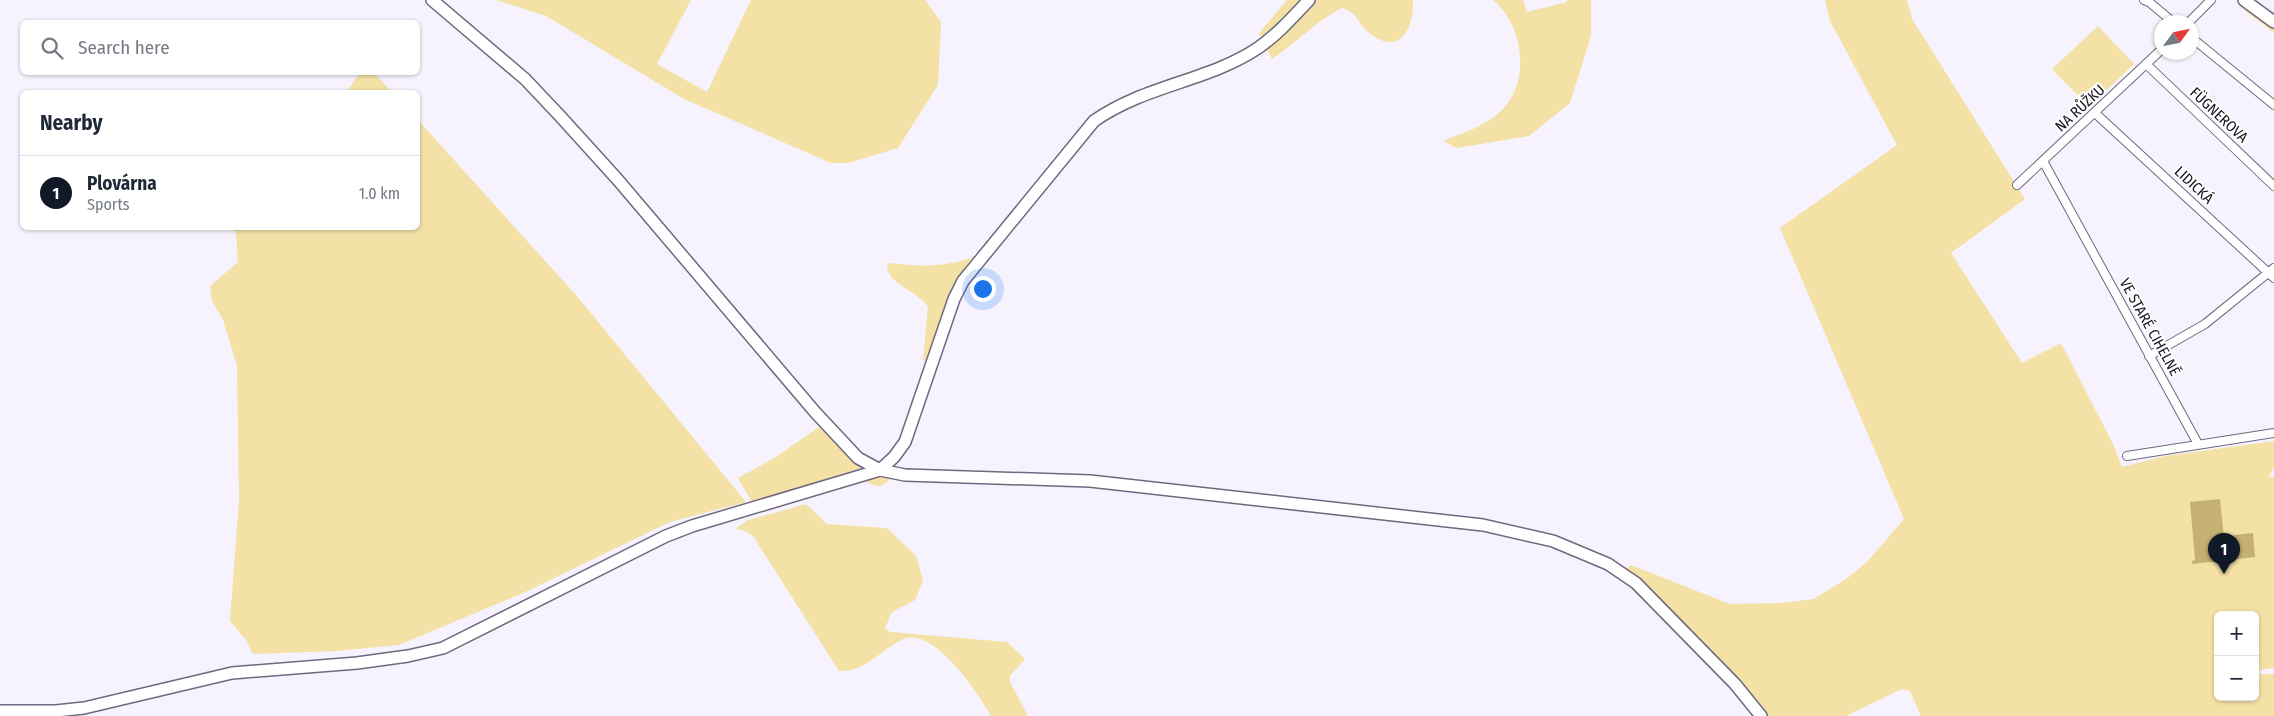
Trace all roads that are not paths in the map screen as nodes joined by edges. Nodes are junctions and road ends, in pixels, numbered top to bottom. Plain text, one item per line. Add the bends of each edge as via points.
1 (432, 0) edge
2 (1309, 0) edge
3 (2144, 0) edge
4 (2211, 0) edge
5 (2244, 0) edge
6 (2164, 15) edge
7 (2196, 15) edge
8 (2274, 22) edge
9 (2199, 44) edge
10 (2154, 56) edge
11 (2146, 64) junction
12 (2274, 105) edge
13 (2095, 113) junction
14 (2043, 161) junction
15 (2017, 185) dead end
16 (2274, 186) edge
17 (2272, 273) edge
18 (2149, 356) junction
19 (2274, 433) edge
20 (2198, 444) junction
21 (2127, 456) dead end
22 (880, 470) junction
23 (0, 711) edge
24 (1761, 716) edge

1 - 22 street via 525,79 625,187 815,412 858,458
2 - 22 street via 1258,48 1238,59 1138,96 1110,110 1082,135 963,281 905,442
3 - 6 street
4 - 7 street
5 - 8 street
9 - 12 street
10 - 11 street, NA RŮŽKU
11 - 13 street, NA RŮŽKU
11 - 16 street, FÜGNEROVA
13 - 14 street, NA RŮŽKU
13 - 17 street, LIDICKÁ
14 - 15 street, NA RŮŽKU
14 - 18 street, VE STARÉ CIHELNĚ
17 - 18 street via 2206,324
18 - 20 street, VE STARÉ CIHELNĚ
19 - 20 street
20 - 21 street
22 - 23 street via 692,526 443,648 357,663 232,673 84,708
22 - 24 street via 905,476 1090,481 1483,525 1553,541 1608,564 1636,583 1735,684

